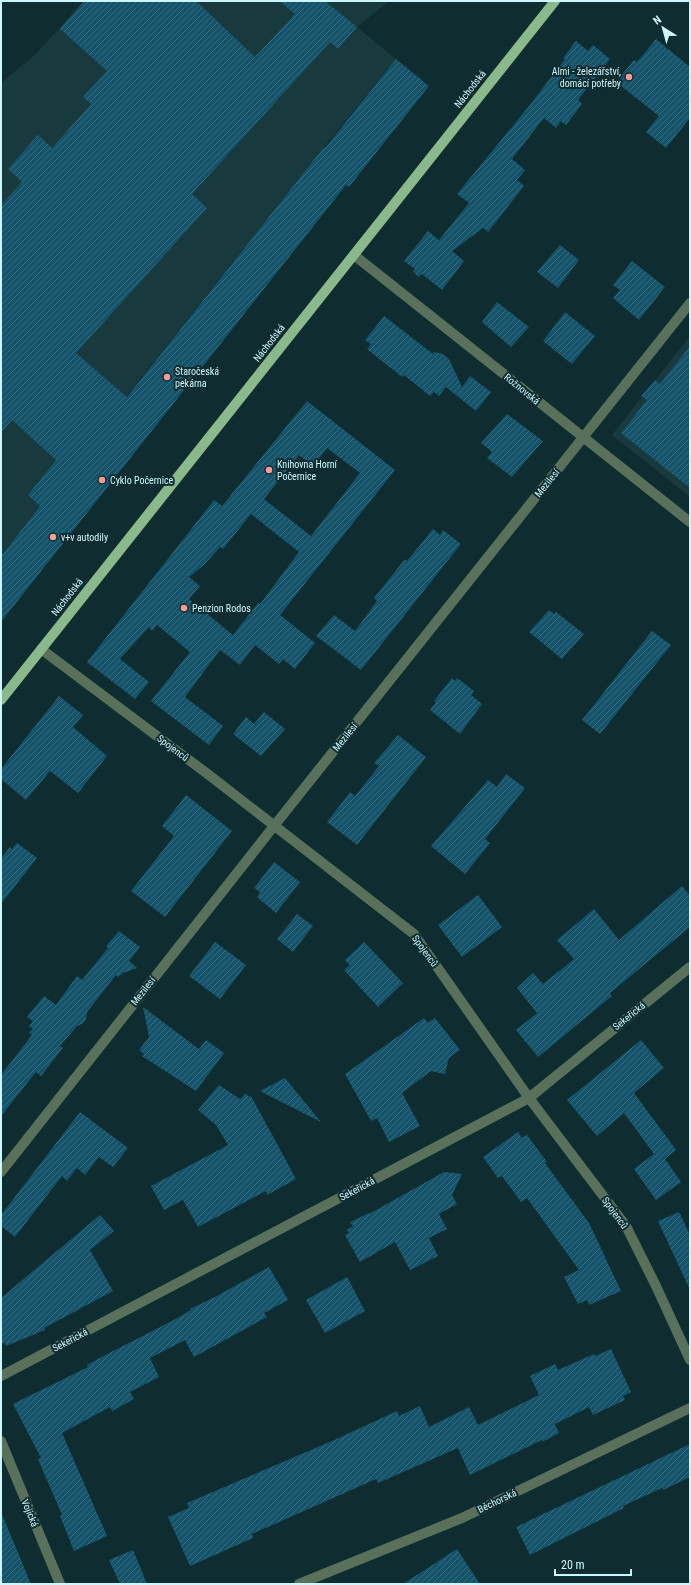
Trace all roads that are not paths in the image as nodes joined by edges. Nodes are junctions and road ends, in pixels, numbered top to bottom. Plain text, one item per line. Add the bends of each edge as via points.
1 (555, 1) edge
2 (354, 255) junction
3 (690, 303) edge
4 (583, 438) junction
5 (690, 522) edge
6 (41, 649) junction
7 (1, 700) edge
8 (274, 826) junction
9 (690, 967) edge
10 (529, 1098) junction
11 (1, 1172) edge
12 (690, 1360) edge
13 (1, 1376) edge
14 (690, 1408) edge
15 (1, 1441) edge
16 (60, 1584) edge
17 (299, 1584) edge

1 - 2 main road, Náchodská
2 - 4 street, Rožnovská
2 - 6 main road, Náchodská
3 - 4 street, Mezilesí
4 - 5 street, Rožnovská
4 - 8 street, Mezilesí
6 - 7 main road, Náchodská
6 - 8 street, Spojenců
8 - 10 street, Spojenců via 414,934
8 - 11 street, Mezilesí
9 - 10 street, Sekeřická
10 - 12 street, Spojenců via 626,1226
10 - 13 street, Sekeřická
14 - 17 street, Běchorská via 462,1518
15 - 16 street, Vojická

